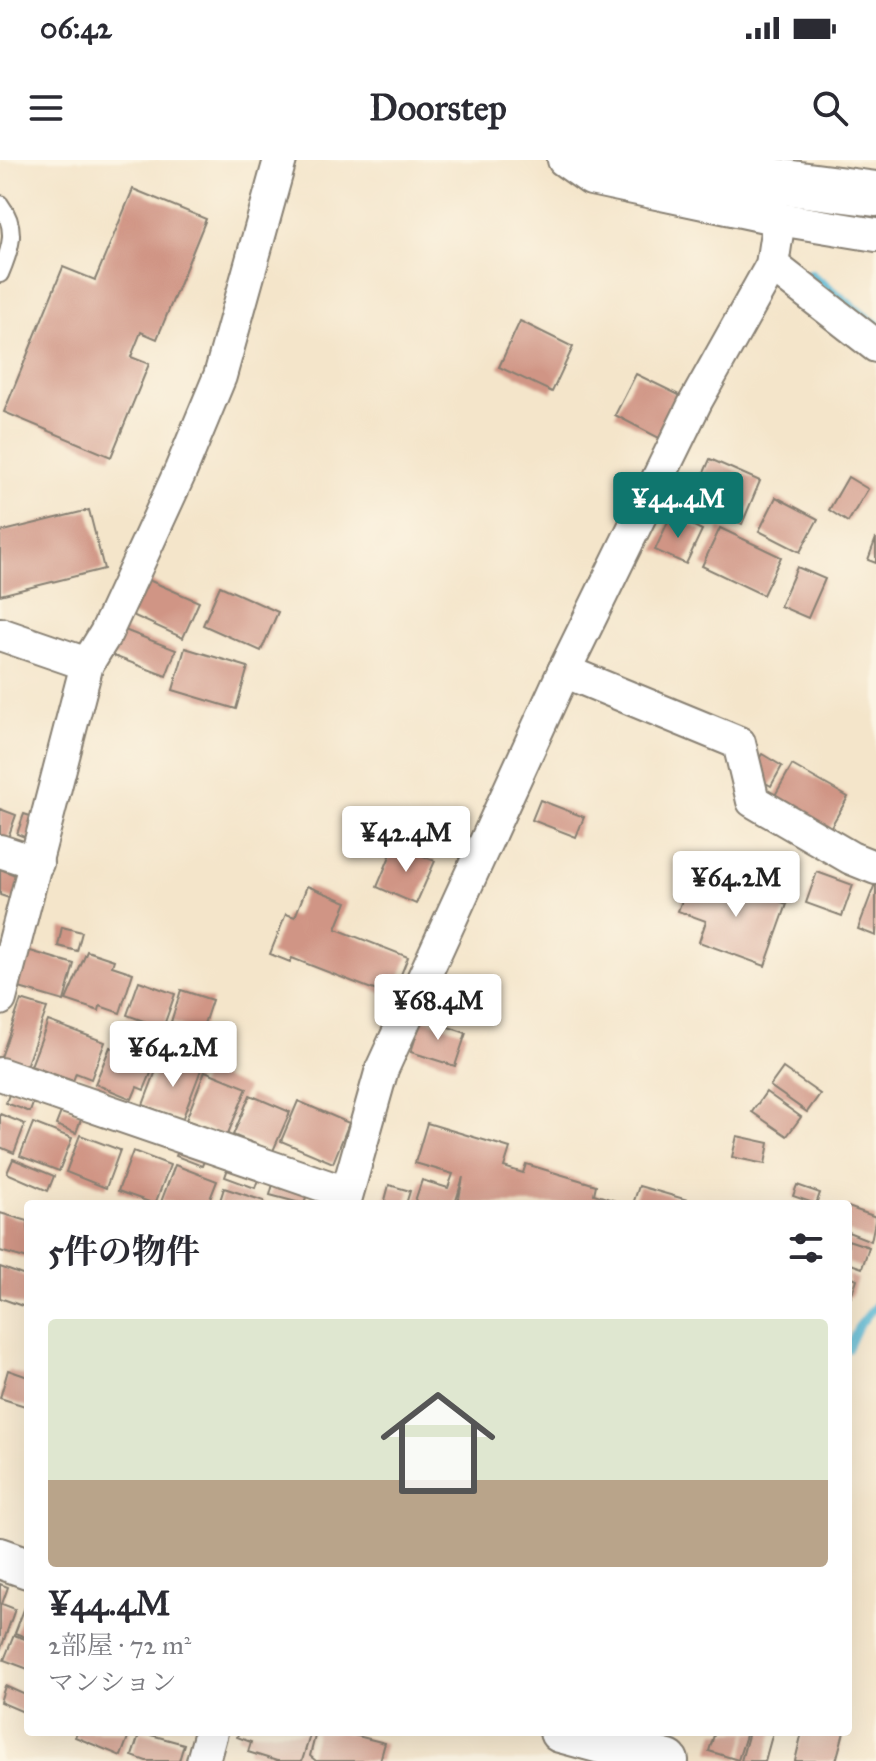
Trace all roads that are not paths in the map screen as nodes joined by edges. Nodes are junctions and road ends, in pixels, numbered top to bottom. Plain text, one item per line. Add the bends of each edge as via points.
1 (280, 160) edge
2 (564, 160) edge
3 (615, 160) edge
4 (794, 187) edge
5 (876, 194) edge
6 (0, 204) edge
7 (876, 235) edge
8 (772, 265) junction
9 (0, 274) edge
10 (876, 346) edge
11 (0, 634) edge
12 (87, 664) junction
13 (564, 671) junction
14 (0, 851) edge
15 (37, 863) junction
16 (876, 868) edge
17 (0, 999) edge
18 (0, 1074) edge
19 (345, 1199) edge
20 (0, 1558) edge
21 (24, 1567) edge
22 (210, 1736) edge
23 (575, 1736) edge
24 (203, 1761) edge
25 (668, 1761) edge

1 - 12 street via 220,376 175,484
2 - 4 street via 591,179
3 - 4 highway
4 - 5 highway
4 - 7 street
4 - 8 street
6 - 9 lane via 12,236
8 - 10 street
8 - 13 street via 696,401
11 - 12 street
12 - 15 street
13 - 16 street via 739,743 753,801
13 - 19 street via 382,1069
14 - 15 street
15 - 17 street
18 - 19 street
20 - 21 street
22 - 24 street
23 - 25 street

